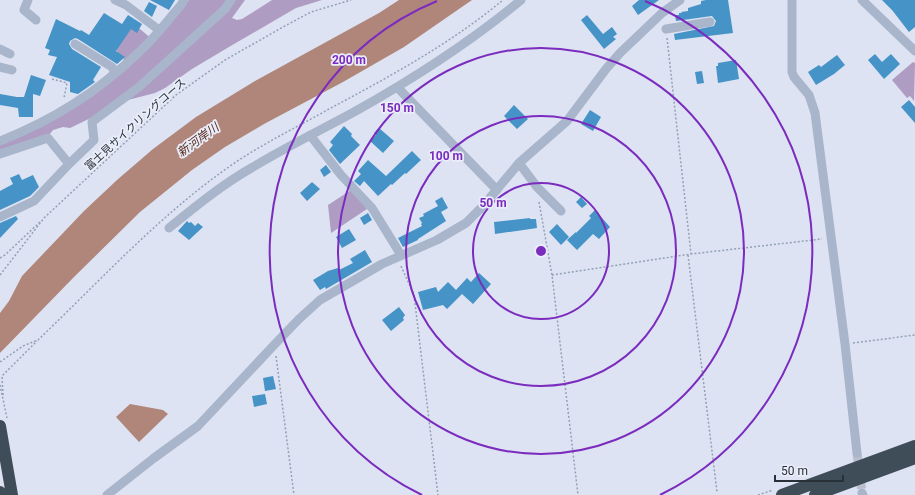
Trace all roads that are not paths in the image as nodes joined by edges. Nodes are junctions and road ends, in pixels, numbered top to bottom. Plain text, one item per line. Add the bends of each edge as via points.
1 (28, 0) edge
2 (115, 0) edge
3 (184, 0) edge
4 (231, 0) edge
5 (521, 0) edge
6 (680, 0) edge
7 (792, 0) edge
8 (862, 0) edge
9 (36, 20) dead end
10 (710, 22) dead end
11 (666, 29) road end
12 (159, 30) junction
13 (75, 44) dead end
14 (0, 49) edge
15 (915, 49) edge
16 (10, 54) dead end
17 (0, 66) edge
18 (12, 70) dead end
19 (115, 73) junction
20 (397, 87) junction
21 (310, 136) junction
22 (0, 141) edge
23 (0, 154) edge
24 (519, 163) junction
25 (69, 164) junction
26 (497, 190) junction
27 (560, 211) dead end
28 (0, 217) edge
29 (169, 228) dead end
30 (399, 256) junction
31 (4, 424) edge
32 (915, 446) edge
33 (857, 453) tunnel mouth
34 (915, 458) edge
35 (0, 492) edge
36 (0, 495) edge
37 (12, 495) edge
38 (108, 495) edge
39 (782, 495) edge
40 (816, 495) edge

1 - 9 street via 24,10
2 - 12 street via 126,5
3 - 12 street
4 - 25 street via 225,9 139,87 92,122 94,140
5 - 20 street via 462,45
6 - 24 street via 662,13 620,53 567,121
7 - 33 street via 792,72 809,96 814,109
8 - 15 street
10 - 11 street
12 - 19 street via 139,53
13 - 19 street via 112,67
14 - 16 street
17 - 18 street
19 - 22 street via 96,89 63,110
20 - 21 street
20 - 26 street
21 - 29 street via 224,185
21 - 30 street via 372,208
23 - 25 street via 48,138
24 - 26 street
24 - 27 street
25 - 28 street via 34,201
26 - 30 street via 466,223 437,240
30 - 38 street via 320,300 198,426
31 - 37 highway
32 - 39 highway
34 - 40 highway
35 - 36 highway

